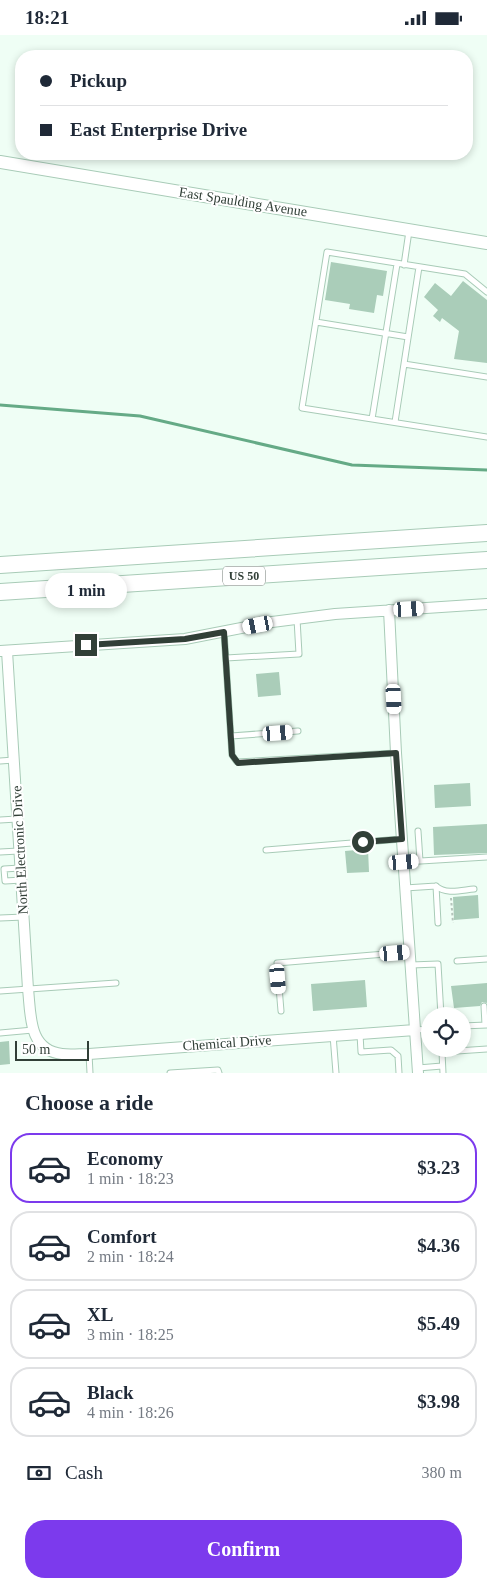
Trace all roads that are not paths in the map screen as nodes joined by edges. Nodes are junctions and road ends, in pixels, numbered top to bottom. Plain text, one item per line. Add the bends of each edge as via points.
1 (0, 162) edge
2 (410, 230) junction
3 (487, 243) edge
4 (397, 264) junction
5 (404, 265) junction
6 (419, 267) junction
7 (487, 292) edge
8 (316, 322) junction
9 (386, 333) junction
10 (408, 337) junction
11 (404, 363) junction
12 (487, 377) edge
13 (372, 419) junction
14 (395, 422) junction
15 (487, 437) edge
16 (487, 533) edge
17 (487, 560) edge
18 (0, 565) edge
19 (0, 593) edge
20 (487, 604) edge
21 (389, 610) junction
22 (297, 619) junction
23 (224, 632) junction
24 (4, 651) edge
25 (226, 658) junction
26 (298, 731) dead end
27 (231, 736) junction
28 (396, 753) junction
29 (15, 760) junction
30 (0, 761) edge
31 (18, 819) junction
32 (0, 820) edge
33 (418, 831) dead end
34 (402, 839) junction
35 (266, 850) dead end
36 (20, 851) junction
37 (0, 852) edge
38 (487, 857) edge
39 (420, 861) junction
40 (404, 862) junction
41 (21, 868) junction
42 (22, 880) junction
43 (436, 886) junction
44 (405, 888) junction
45 (474, 889) dead end
46 (24, 917) junction
47 (0, 919) edge
48 (438, 923) dead end
49 (410, 952) junction
50 (487, 959) edge
51 (457, 961) dead end
52 (411, 965) junction
53 (116, 983) dead end
54 (28, 989) junction
55 (0, 991) edge
56 (484, 1006) dead end
57 (440, 1007) edge
58 (281, 1011) dead end
59 (486, 1025) edge
60 (471, 1026) edge
61 (33, 1030) junction
62 (415, 1030) junction
63 (421, 1030) edge
64 (0, 1033) edge
65 (360, 1033) junction
66 (333, 1035) junction
67 (42, 1047) joint
68 (487, 1049) edge
69 (89, 1054) junction
70 (442, 1066) junction
71 (418, 1071) edge
72 (90, 1073) edge
73 (170, 1073) edge
74 (219, 1073) edge
75 (336, 1073) edge
76 (400, 1073) edge
77 (443, 1073) edge

1 - 2 street, East Spaulding Avenue
2 - 3 street, East Spaulding Avenue
2 - 5 lane
4 - 5 lane
4 - 8 lane via 326,253
4 - 9 lane
5 - 6 lane
6 - 7 lane via 465,275
6 - 10 lane
8 - 9 lane
8 - 13 lane via 302,408
9 - 10 lane
9 - 13 lane
10 - 11 lane
11 - 12 lane
11 - 14 lane
13 - 14 lane
14 - 15 lane
16 - 18 highway, US 50
17 - 19 highway, US 50
20 - 21 street
21 - 22 street
21 - 28 street
22 - 23 street
22 - 25 lane via 299,654
23 - 24 street via 185,639
23 - 25 lane
24 - 29 street, North Electronic Drive
25 - 27 lane
26 - 27 lane
27 - 28 lane via 232,755 238,763
28 - 34 street
29 - 30 lane
29 - 31 street, North Electronic Drive
31 - 32 lane
31 - 36 street, North Electronic Drive
33 - 39 lane
34 - 35 lane
34 - 40 street
36 - 37 lane
36 - 41 street, North Electronic Drive
38 - 39 lane
39 - 40 lane
40 - 44 street
41 - 42 street, North Electronic Drive
41 - 42 lane via 4,869 5,881
42 - 46 street, North Electronic Drive
43 - 44 lane
43 - 45 lane via 444,891
43 - 48 lane
44 - 49 street
46 - 47 lane
46 - 54 street, North Electronic Drive
49 - 52 street
49 - 58 lane via 277,963
50 - 51 lane
52 - 57 lane via 438,964
52 - 62 street
53 - 54 lane
54 - 55 lane
54 - 61 street, North Electronic Drive
56 - 59 lane
59 - 60 lane
61 - 64 lane
61 - 67 street, North Electronic Drive
62 - 63 lane
62 - 65 street, Chemical Drive
62 - 71 street
65 - 66 street, Chemical Drive
65 - 76 lane via 361,1052 391,1050 398,1056
66 - 69 street, Chemical Drive
66 - 75 lane
67 - 69 street, Chemical Drive via 55,1053
68 - 70 lane via 442,1052
69 - 72 lane
70 - 71 lane
70 - 77 lane
73 - 74 lane via 218,1070

